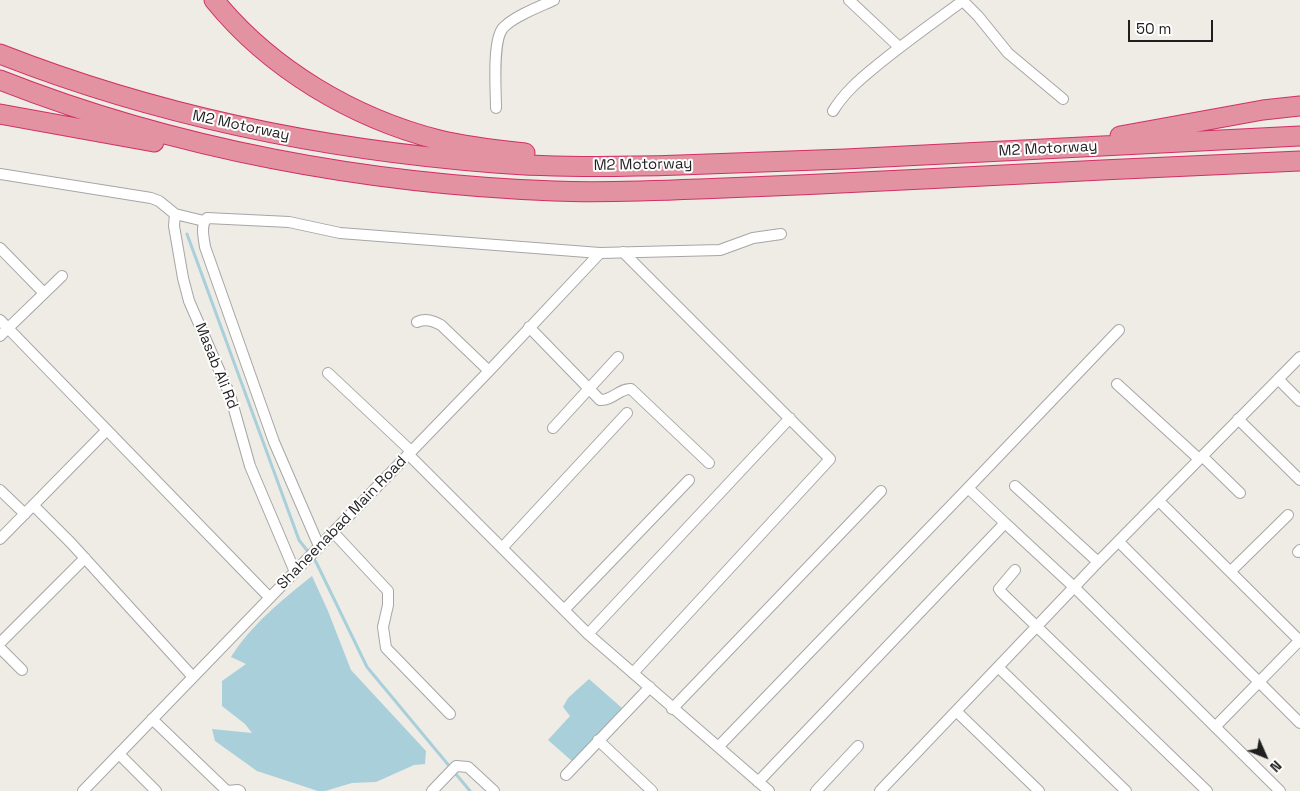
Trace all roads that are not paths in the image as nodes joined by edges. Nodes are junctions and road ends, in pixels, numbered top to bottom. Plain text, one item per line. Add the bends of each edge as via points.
1 (214, 0) edge
2 (554, 0) edge
3 (850, 0) edge
4 (964, 0) edge
5 (899, 47) junction
6 (0, 54) edge
7 (0, 80) edge
8 (1063, 99) dead end
9 (1300, 106) edge
10 (496, 108) dead end
11 (833, 111) dead end
12 (0, 114) edge
13 (1300, 136) edge
14 (1040, 150) junction
15 (786, 161) junction
16 (1300, 161) edge
17 (0, 174) edge
18 (494, 187) junction
19 (175, 214) junction
20 (204, 221) junction
21 (781, 234) dead end
22 (0, 248) edge
23 (623, 252) junction
24 (600, 253) junction
25 (62, 276) dead end
26 (44, 293) junction
27 (0, 320) edge
28 (417, 322) dead end
29 (8, 328) junction
30 (529, 328) junction
31 (1119, 330) dead end
32 (0, 336) edge
33 (618, 357) dead end
34 (1300, 357) edge
35 (488, 371) junction
36 (328, 373) dead end
37 (1278, 378) junction
38 (1117, 384) dead end
39 (589, 389) junction
40 (1300, 401) edge
41 (627, 413) dead end
42 (790, 418) junction
43 (1238, 419) junction
44 (553, 428) dead end
45 (107, 430) junction
46 (410, 453) junction
47 (1200, 458) junction
48 (709, 463) dead end
49 (689, 480) dead end
50 (1300, 480) edge
51 (1015, 486) dead end
52 (968, 488) junction
53 (0, 490) edge
54 (881, 490) dead end
55 (1240, 493) dead end
56 (1159, 501) junction
57 (34, 505) junction
58 (25, 514) junction
59 (1288, 515) dead end
60 (1006, 523) junction
61 (333, 532) junction
62 (0, 539) edge
63 (1118, 542) junction
64 (319, 546) junction
65 (502, 548) junction
66 (85, 558) junction
67 (1098, 562) junction
68 (1015, 570) dead end
69 (1231, 571) junction
70 (295, 572) junction
71 (1074, 587) junction
72 (270, 598) junction
73 (564, 610) junction
74 (1036, 627) junction
75 (588, 634) junction
76 (1300, 640) edge
77 (0, 643) edge
78 (0, 648) edge
79 (998, 667) junction
80 (22, 670) dead end
81 (633, 673) junction
82 (193, 677) junction
83 (1258, 683) junction
84 (650, 687) junction
85 (672, 708) junction
86 (956, 711) junction
87 (450, 714) dead end
88 (152, 719) junction
89 (1300, 723) edge
90 (1215, 727) junction
91 (598, 740) junction
92 (719, 746) junction
93 (858, 746) dead end
94 (119, 754) junction
95 (566, 775) dead end
96 (758, 782) junction
97 (439, 789) edge
98 (83, 791) edge
99 (156, 791) edge
100 (240, 791) edge
101 (494, 791) edge
102 (652, 791) edge
103 (769, 791) edge
104 (816, 791) edge
105 (880, 791) edge
106 (1040, 791) edge
107 (1126, 791) edge
108 (1207, 791) edge
109 (1280, 791) edge

1 - 15 highway via 262,49 309,84 363,113 437,140 556,156
2 - 10 street via 502,29 496,46
3 - 5 street
4 - 5 street
4 - 8 street via 1008,52
5 - 11 street via 846,92
6 - 15 highway, M2 Motorway via 86,85 191,115 302,139 372,149 496,164 556,166
7 - 18 highway, M2 Motorway via 114,119 238,151 370,174
9 - 14 highway
12 - 18 highway via 222,158 397,186
13 - 14 highway, M2 Motorway
14 - 15 highway, M2 Motorway
16 - 18 highway, M2 Motorway via 617,192
17 - 19 street via 151,198
19 - 20 street
19 - 70 street, Masab Ali Rd via 174,226 189,301 230,395 250,466
20 - 24 street via 216,218 289,222 340,233
20 - 64 street via 205,247 274,442
21 - 23 street via 753,238 720,250
22 - 26 street
23 - 24 street
23 - 42 street
24 - 30 street, Shaheenabad Main Road
25 - 26 street
26 - 29 street
27 - 29 street
28 - 35 street via 424,319 441,325
29 - 32 street
29 - 45 street
30 - 35 street, Shaheenabad Main Road
30 - 39 street
31 - 52 street
33 - 39 street
34 - 37 street
35 - 46 street, Shaheenabad Main Road
36 - 46 street
37 - 40 street
37 - 43 street
38 - 47 street
39 - 44 street
39 - 48 street via 600,400 605,400 631,389
41 - 65 street
42 - 75 street
42 - 81 street via 830,459
43 - 47 street
43 - 50 street
45 - 57 street
45 - 72 street
46 - 61 street, Shaheenabad Main Road
46 - 65 street
47 - 55 street
47 - 56 street
49 - 73 street
51 - 67 street
52 - 60 street
52 - 92 street
53 - 58 street
54 - 85 street
56 - 63 street
56 - 69 street
57 - 58 street
57 - 66 street
58 - 62 street
59 - 69 street
60 - 71 street
60 - 96 street
61 - 64 street, Shaheenabad Main Road
61 - 87 street via 388,592 383,627 386,648
63 - 67 street
63 - 83 street
64 - 70 street, Shaheenabad Main Road
65 - 73 street
66 - 77 street
66 - 82 street
67 - 71 street
68 - 74 street via 1000,589
69 - 76 street
70 - 72 street, Shaheenabad Main Road
71 - 74 street
71 - 90 street
72 - 82 street, Shaheenabad Main Road
73 - 75 street
74 - 79 street
74 - 108 street
75 - 81 street
76 - 83 street
78 - 80 street
79 - 86 street
79 - 107 street
81 - 84 street
82 - 88 street, Shaheenabad Main Road
83 - 89 street
83 - 90 street
84 - 85 street
84 - 91 street
85 - 92 street
86 - 105 street
86 - 106 street
88 - 94 street, Shaheenabad Main Road
88 - 100 street via 227,791
90 - 109 street
91 - 95 street
91 - 102 street
92 - 96 street
93 - 104 street
94 - 98 street, Shaheenabad Main Road
94 - 99 street
96 - 103 street
97 - 101 street via 453,770 468,767

